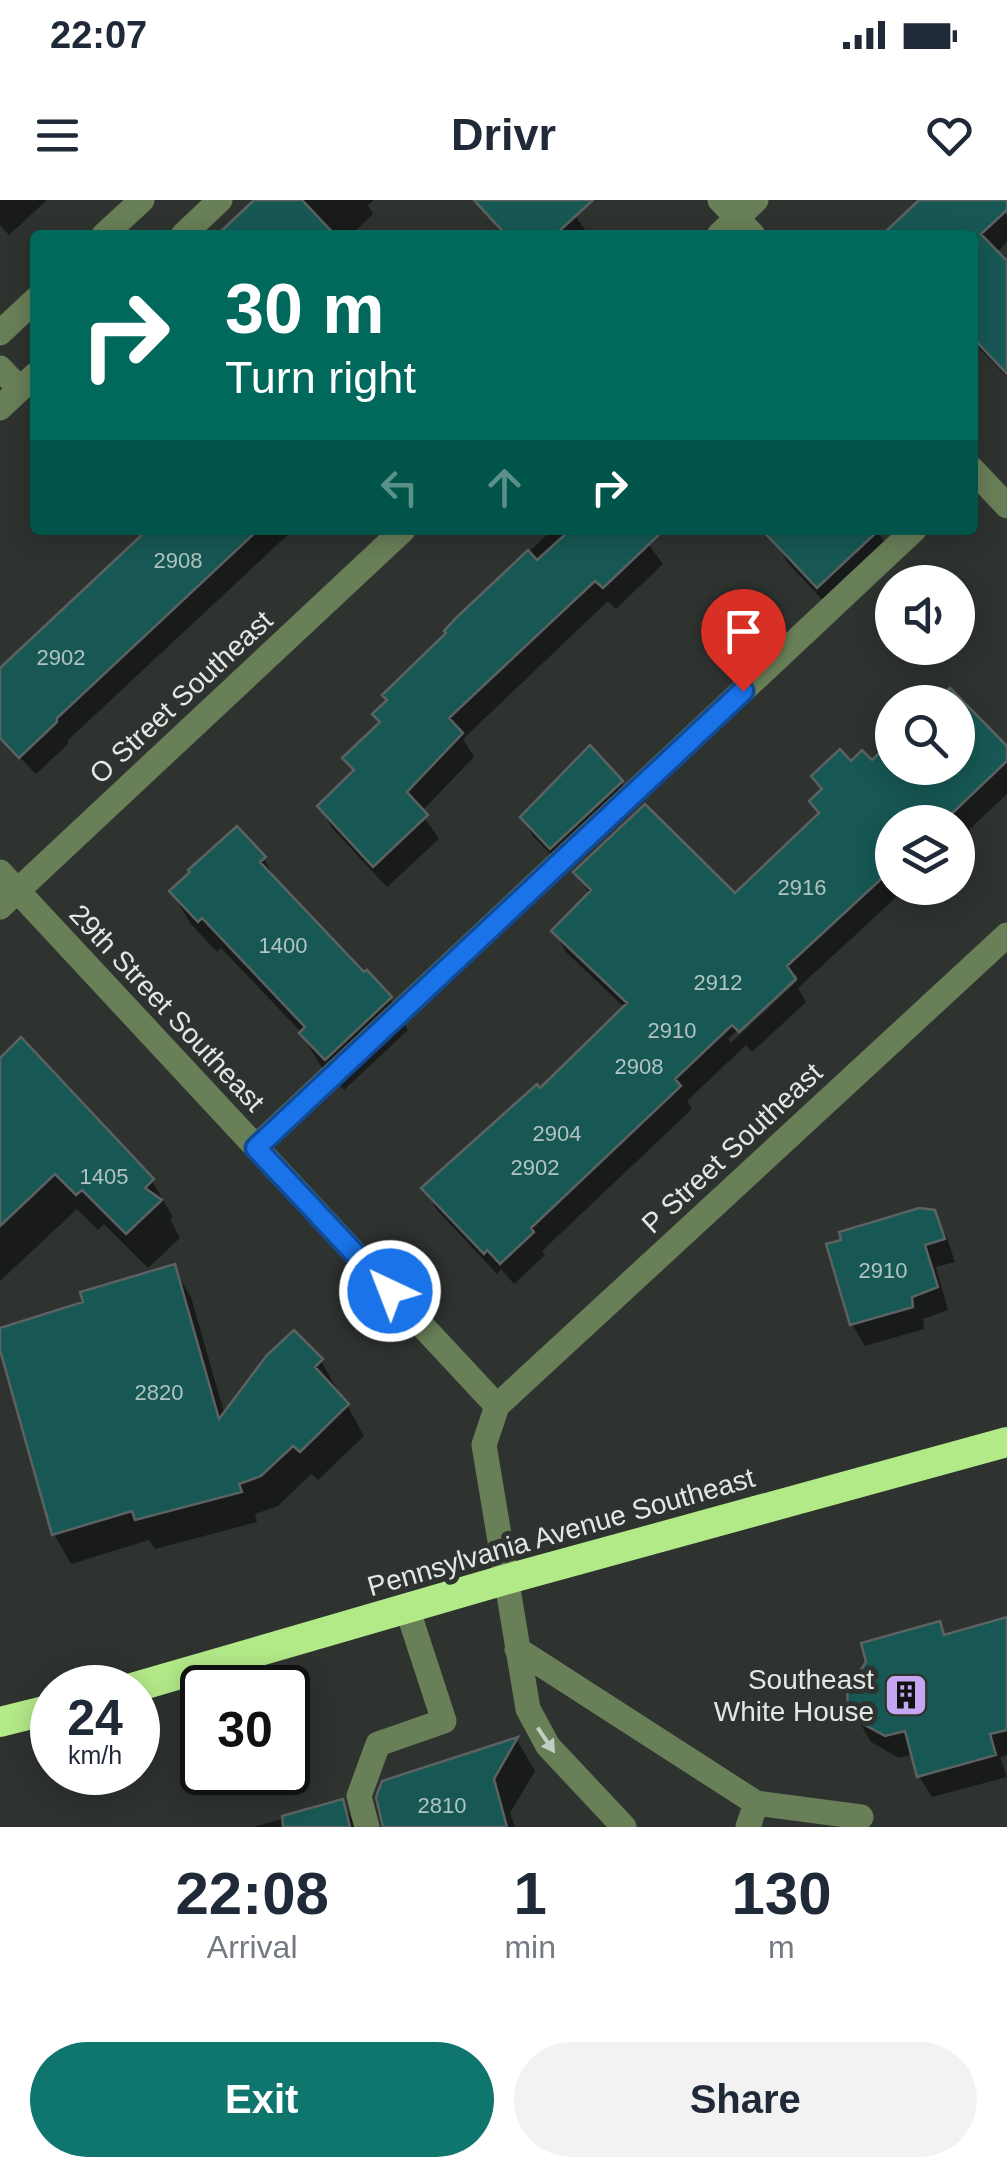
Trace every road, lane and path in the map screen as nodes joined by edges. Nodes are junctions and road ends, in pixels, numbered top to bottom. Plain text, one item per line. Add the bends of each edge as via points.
1 (142, 200) edge
2 (220, 200) edge
3 (756, 200) edge
4 (732, 222) edge
5 (109, 230) edge
6 (188, 230) edge
7 (30, 305) edge
8 (0, 333) edge
9 (0, 368) edge
10 (28, 382) edge
11 (0, 408) edge
12 (978, 476) edge
13 (1007, 506) edge
14 (397, 535) edge
15 (909, 535) edge
16 (6, 890) edge
17 (1007, 935) edge
18 (256, 1148) junction
19 (496, 1406) junction
20 (1007, 1442) edge
21 (504, 1580) junction
22 (407, 1608) junction
23 (517, 1648) junction
24 (160, 1680) edge
25 (30, 1714) edge
26 (0, 1722) edge
27 (752, 1815) edge
28 (861, 1817) dead end
29 (367, 1827) edge
30 (624, 1827) edge

1 - 5 street
2 - 6 street
3 - 4 street
7 - 8 street
9 - 10 street
10 - 11 street
12 - 13 street
14 - 16 street, O Street Southeast
15 - 18 street
16 - 18 street, 29th Street Southeast
17 - 19 street, P Street Southeast
18 - 19 street, 29th Street Southeast
19 - 21 street via 484,1445
20 - 21 highway, Pennsylvania Avenue Southeast
21 - 22 highway, Pennsylvania Avenue Southeast
21 - 23 street
22 - 24 highway, Pennsylvania Avenue Southeast
22 - 29 street via 444,1721 378,1744 359,1796
23 - 27 street
23 -> 30 street via 528,1709 548,1746
25 - 26 highway
27 - 28 street

